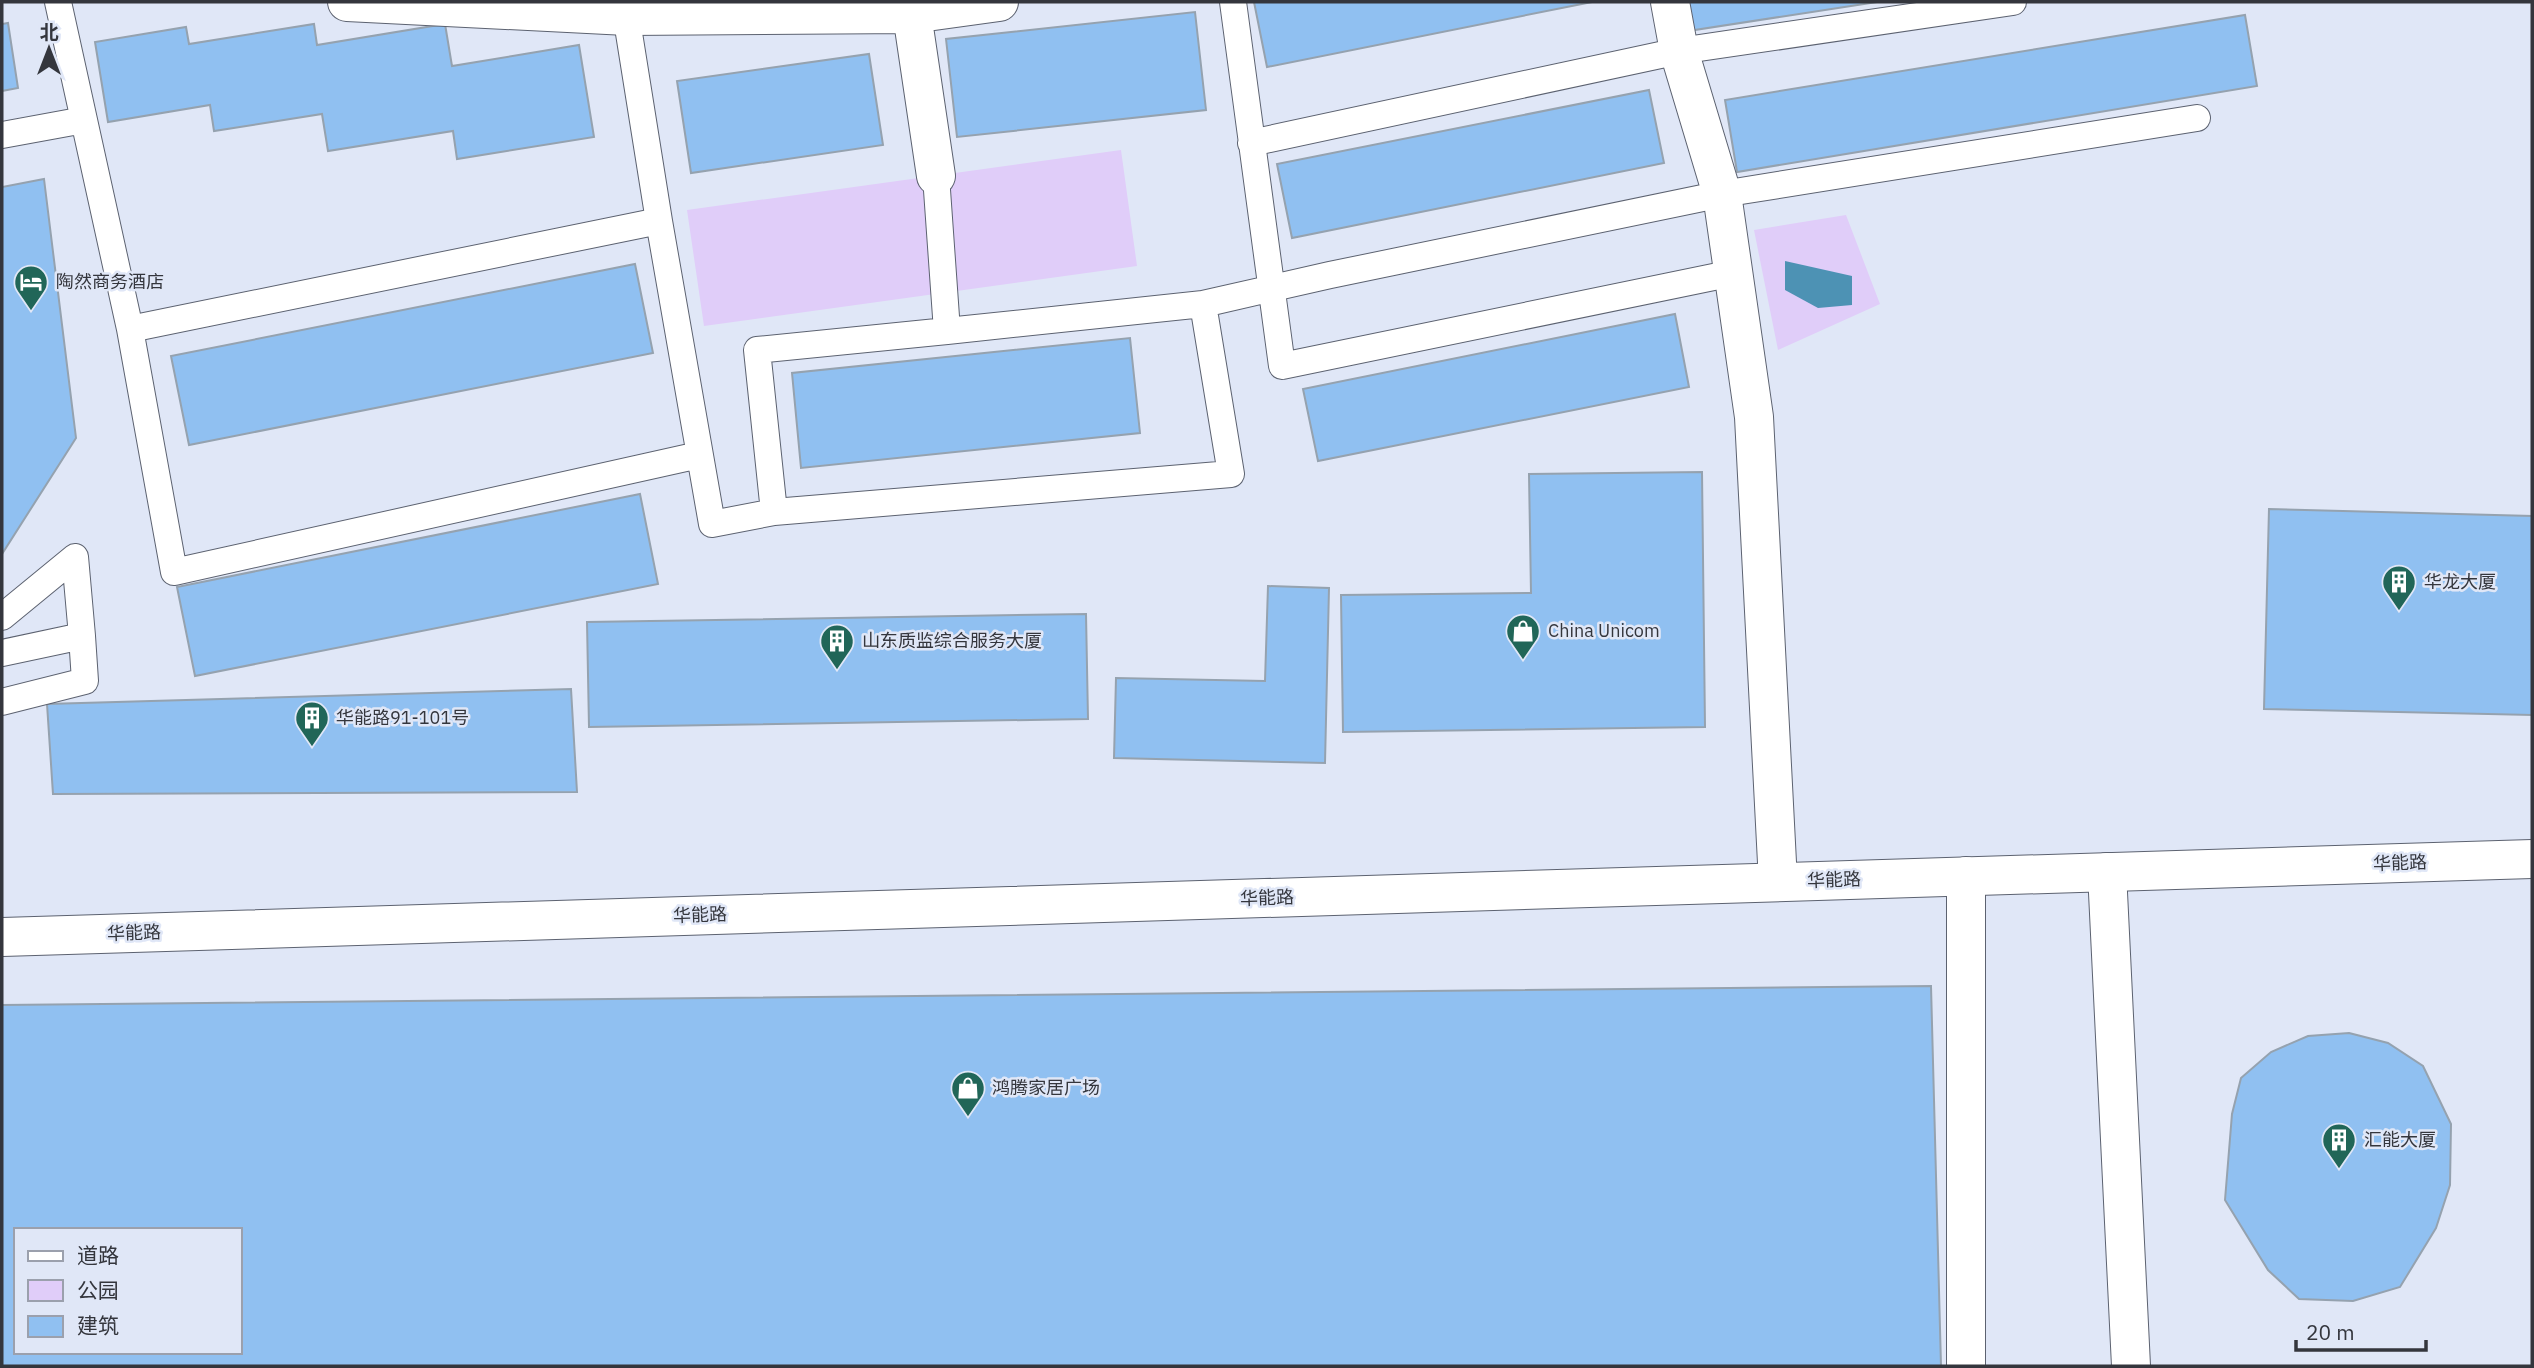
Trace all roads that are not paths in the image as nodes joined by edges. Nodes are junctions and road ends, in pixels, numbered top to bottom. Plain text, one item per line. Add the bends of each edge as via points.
1 (58, 2) edge
2 (347, 2) edge
3 (999, 2) edge
4 (1233, 2) edge
5 (1670, 2) edge
6 (2013, 2) edge
7 (625, 9) edge
8 (912, 14) junction
9 (1679, 51) junction
10 (2197, 118) dead end
11 (84, 120) junction
12 (2, 135) edge
13 (1251, 143) junction
14 (936, 176) joint
15 (1722, 194) junction
16 (659, 221) junction
17 (1733, 273) junction
18 (1203, 304) junction
19 (130, 329) junction
20 (947, 331) junction
21 (699, 455) junction
22 (774, 512) junction
23 (2, 617) edge
24 (82, 636) junction
25 (2, 653) edge
26 (2, 702) edge
27 (2532, 859) edge
28 (2108, 872) junction
29 (1966, 876) junction
30 (1779, 882) junction
31 (2, 937) edge
32 (1966, 1366) edge
33 (2131, 1366) edge

1 - 11 lane
2 - 7 street
3 - 8 street
4 - 13 lane
5 - 9 street
6 - 9 lane
7 - 8 street
7 - 16 lane
8 - 14 street
9 - 13 lane
9 - 15 street
10 - 15 lane
11 - 12 lane
11 - 19 lane
13 - 17 lane via 1282,366
14 - 20 lane
15 - 17 street
15 - 18 lane
16 - 19 lane
16 - 21 lane
17 - 30 street via 1754,417
18 - 20 lane
18 - 22 lane via 1231,474
19 - 21 lane via 174,572
20 - 22 lane via 757,350
21 - 22 lane via 712,524
23 - 24 lane via 75,557
24 - 25 lane
24 - 26 lane via 85,681
27 - 28 street, 华能路
28 - 29 street, 华能路
28 - 33 street
29 - 30 street, 华能路
29 - 32 street
30 - 31 street, 华能路

